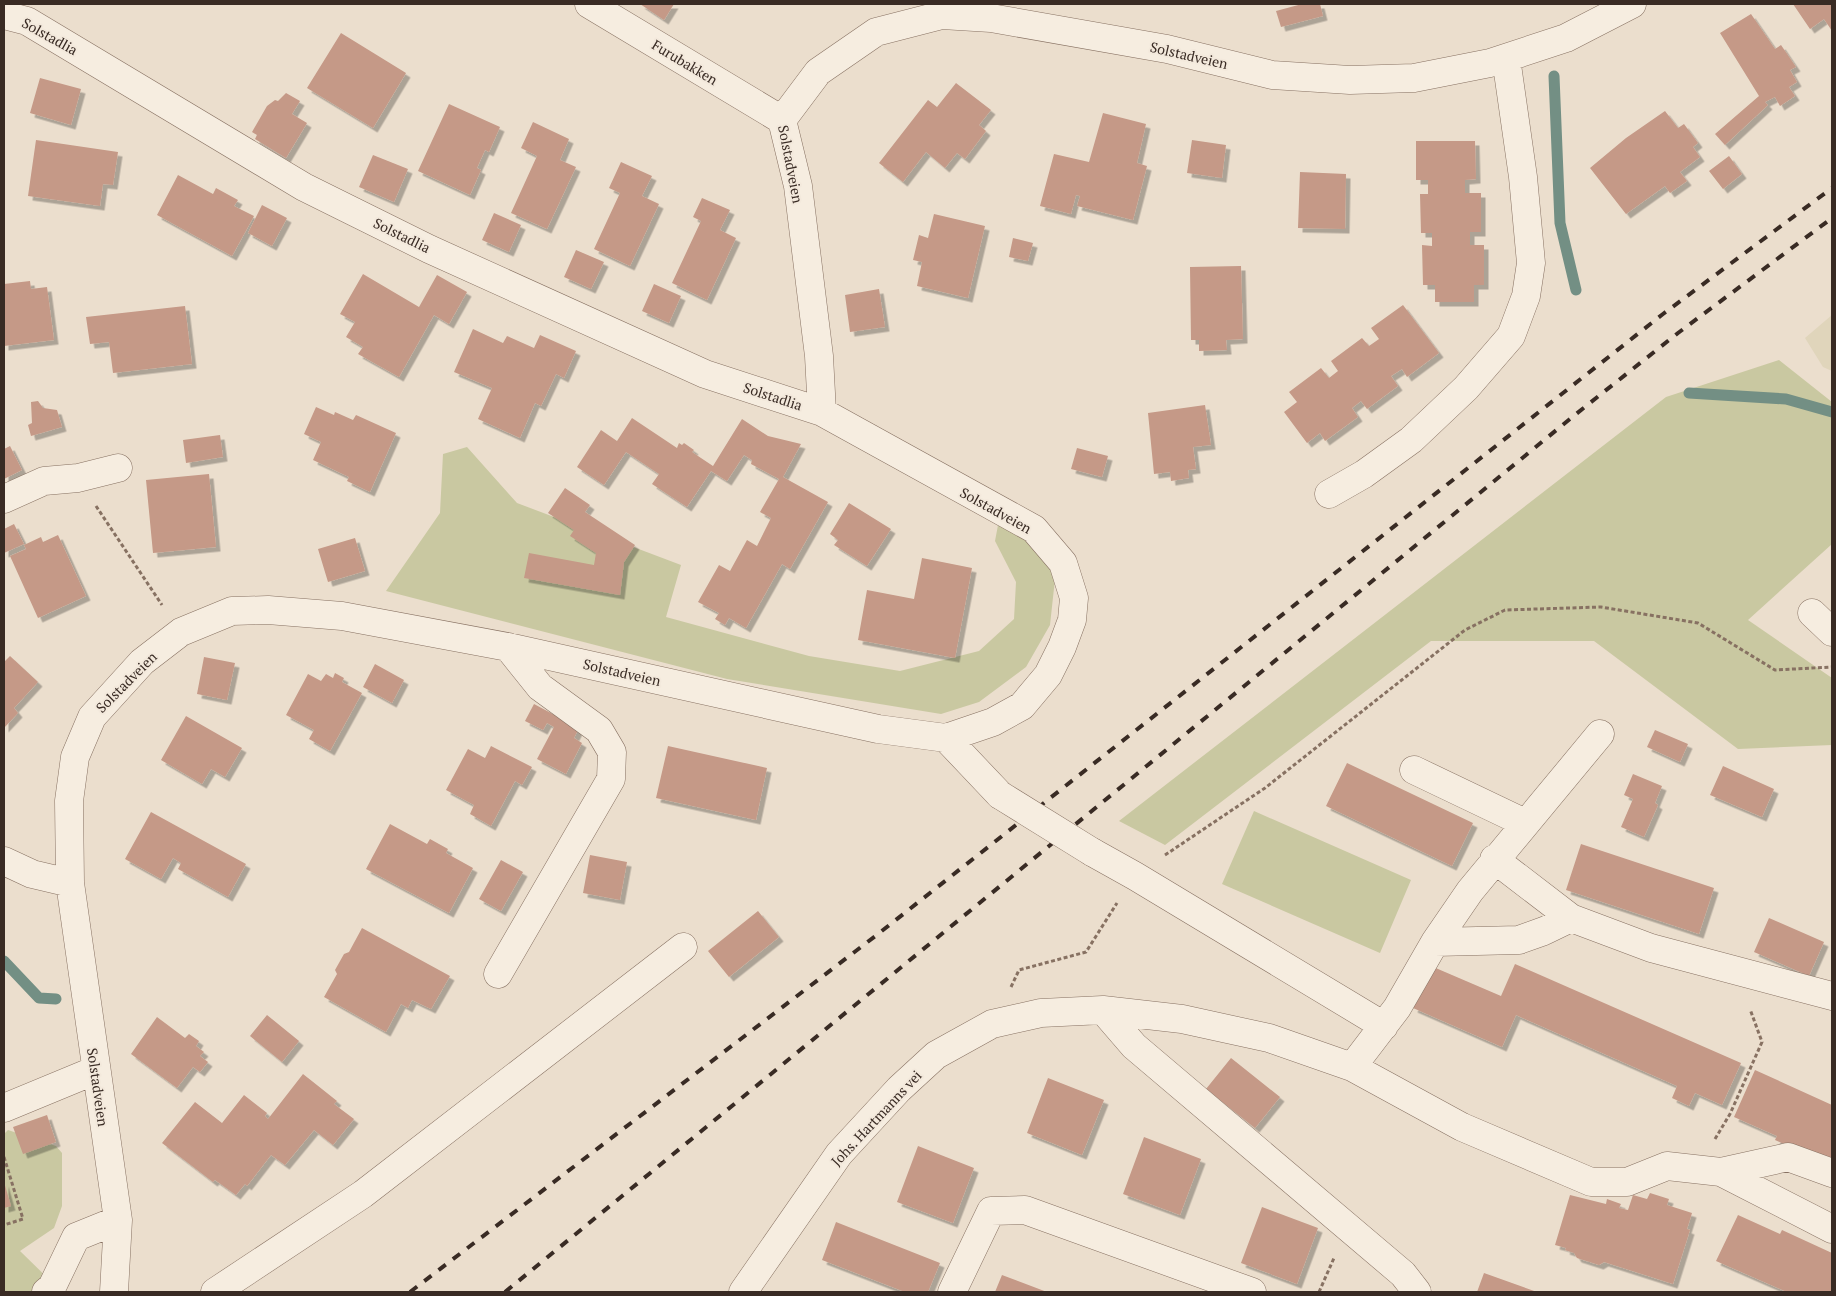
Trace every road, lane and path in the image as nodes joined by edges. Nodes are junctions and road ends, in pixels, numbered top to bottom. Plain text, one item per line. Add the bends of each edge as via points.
1 (589, 4) edge
2 (1632, 4) edge
3 (23, 13) edge
4 (1506, 58) junction
5 (782, 120) junction
6 (822, 412) junction
7 (118, 468) dead end
8 (78, 478) junction
9 (1329, 494) dead end
10 (4, 498) edge
11 (1812, 613) dead end
12 (181, 632) junction
13 (1832, 632) edge
14 (508, 646) junction
15 (1832, 667) edge
16 (1600, 734) dead end
17 (946, 738) junction
18 (1414, 770) dead end
19 (1525, 823) junction
20 (1494, 859) junction
21 (4, 862) edge
22 (1135, 876) junction
23 (70, 883) junction
24 (1571, 918) junction
25 (1435, 942) junction
26 (683, 947) dead end
27 (1735, 970) junction
28 (498, 974) dead end
29 (1832, 996) edge
30 (1103, 1010) junction
31 (992, 1024) junction
32 (1384, 1026) junction
33 (1352, 1067) junction
34 (96, 1070) junction
35 (4, 1108) edge
36 (1730, 1114) dead end
37 (4, 1157) edge
38 (1721, 1172) junction
39 (1832, 1173) edge
40 (118, 1220) junction
41 (4, 1226) edge
42 (1832, 1228) edge
43 (46, 1292) edge
44 (114, 1292) edge
45 (215, 1292) edge
46 (742, 1292) edge
47 (952, 1292) edge
48 (1252, 1292) edge
49 (1417, 1292) edge

1 - 5 street, Furubakken
2 - 4 street, Solstadveien via 1566,38
3 - 6 street, Solstadlia via 304,187 420,245 705,374
4 - 5 street, Solstadveien via 1414,78 1350,80 1272,75 1167,49 991,18 942,15 876,32 818,72
4 - 9 street via 1531,263 1526,296 1511,336 1466,388 1411,440 1364,474
5 - 6 street, Solstadveien via 798,186 819,356
6 - 17 street, Solstadveien via 1034,529 1063,563 1074,598 1072,620 1048,675 1022,706 993,722
7 - 8 street
8 - 10 street via 44,481
8 - 12 path
11 - 13 street
12 - 14 street, Solstadveien via 232,611 268,610 342,616
12 - 23 street, Solstadveien via 142,662 92,717 75,757 69,801
14 - 17 street, Solstadveien via 878,729
14 - 28 street via 540,688 599,730 612,752 611,779
15 - 22 path via 1775,670 1698,623 1601,606 1505,610 1465,630 1265,788
16 - 19 street
17 - 22 street, bridge via 1000,795
18 - 19 street
19 - 20 street
20 - 24 street
20 - 25 street
21 - 23 street via 32,874
22 - 31 path via 1086,952 1019,970
22 - 32 street
23 - 34 street, Solstadveien
24 - 25 street via 1518,940
24 - 27 street via 1651,948
25 - 32 street
26 - 45 street via 363,1194
27 - 29 street
27 - 36 path via 1762,1042
30 - 31 street, Johs. Hartmanns vei via 1041,1013
30 - 33 street, Johs. Hartmanns vei via 1182,1019 1270,1038
30 - 49 street via 1134,1046 1403,1274
31 - 46 street, Johs. Hartmanns vei via 936,1055 898,1089 839,1154
32 - 33 street
33 - 38 street, Johs. Hartmanns vei via 1462,1127 1591,1182 1627,1182 1667,1166
34 - 35 street
34 - 40 street, Solstadveien
37 - 41 path via 23,1219
38 - 39 street via 1788,1157
38 - 42 street
40 - 43 street via 76,1237 52,1287
40 - 44 street, Solstadveien
47 - 48 street via 991,1211 1025,1210

